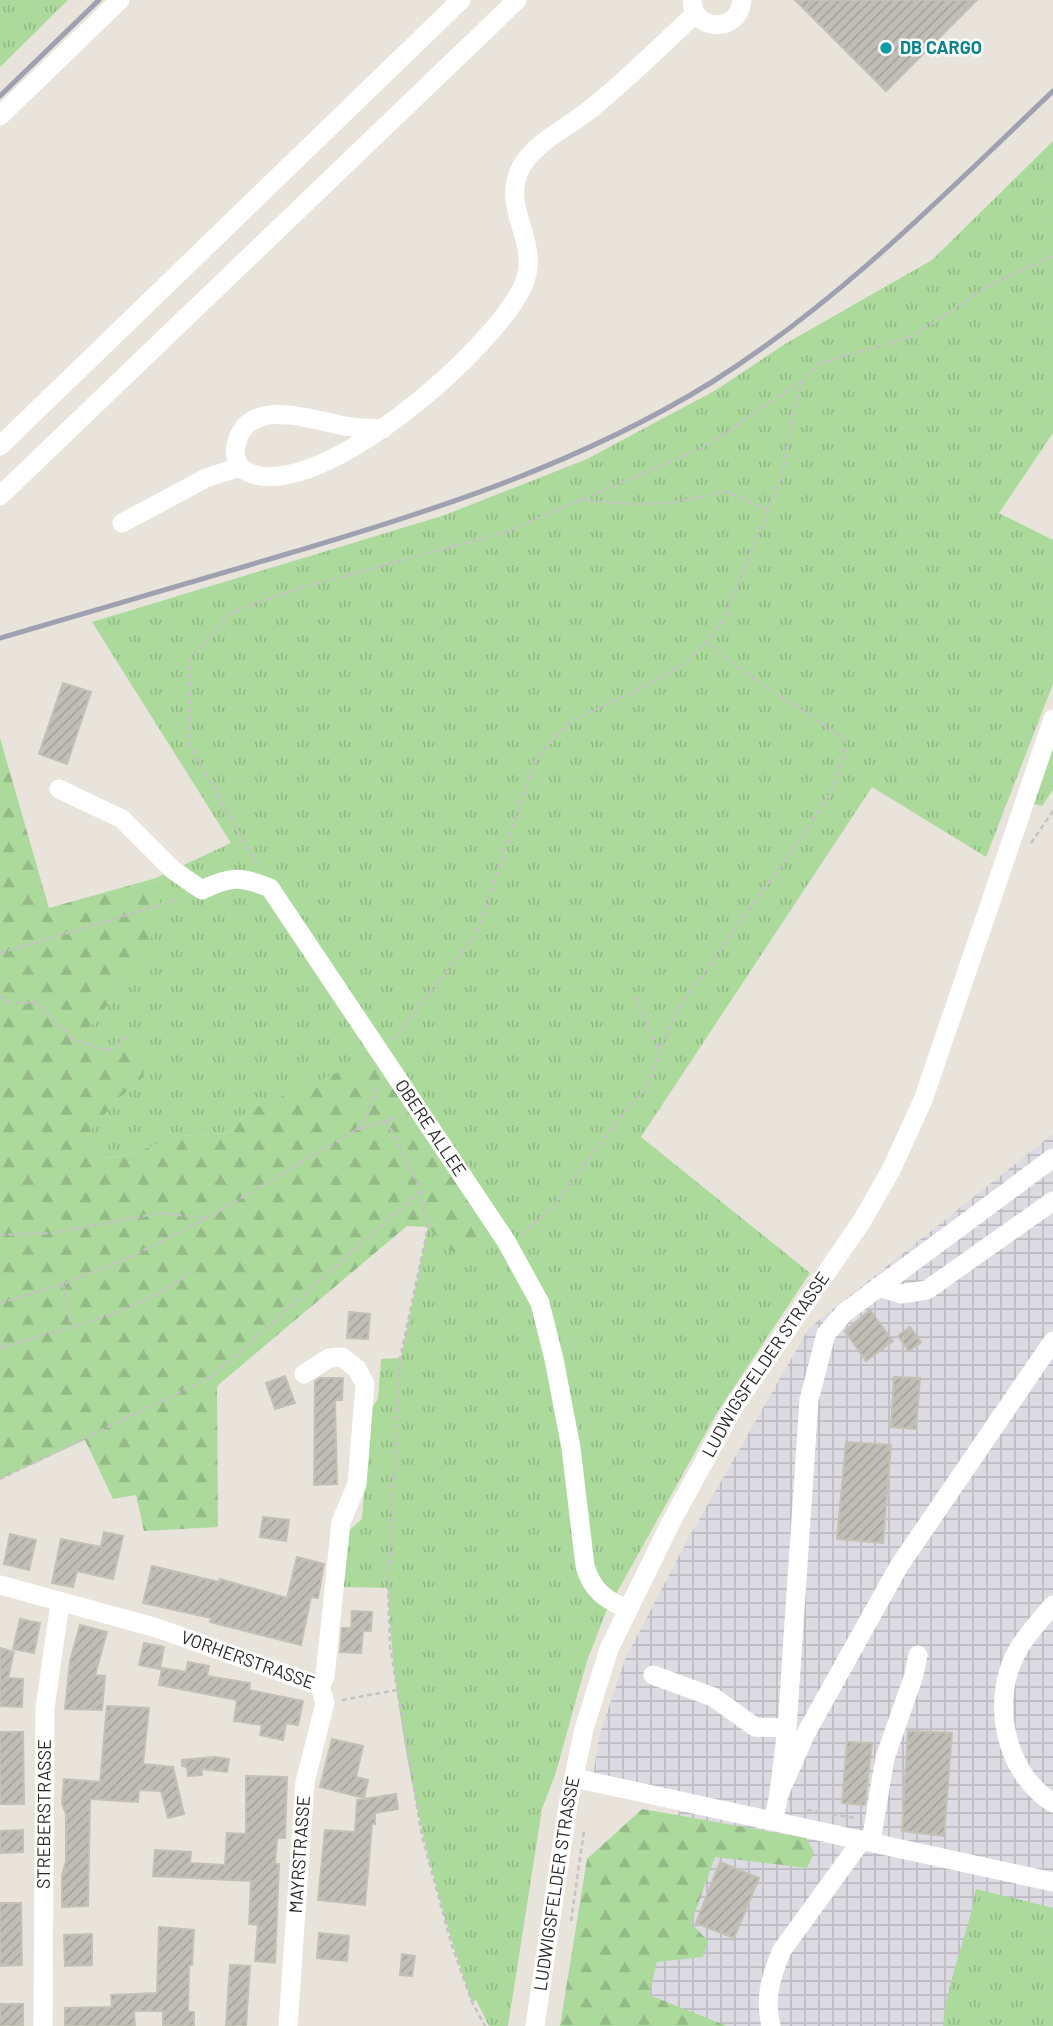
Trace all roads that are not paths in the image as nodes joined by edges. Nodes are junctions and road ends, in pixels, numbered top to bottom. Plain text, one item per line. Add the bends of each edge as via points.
1 (120, 0) edge
2 (461, 0) edge
3 (517, 0) edge
4 (742, 0) edge
5 (694, 7) edge
6 (0, 116) edge
7 (383, 429) junction
8 (0, 446) edge
9 (240, 467) junction
10 (0, 496) edge
11 (122, 523) dead end
12 (1053, 719) edge
13 (59, 789) dead end
14 (1053, 1158) edge
15 (1053, 1201) edge
16 (878, 1287) junction
17 (1053, 1341) edge
18 (304, 1374) dead end
19 (0, 1585) edge
20 (60, 1603) junction
21 (1053, 1605) edge
22 (627, 1609) junction
23 (918, 1655) dead end
24 (653, 1675) dead end
25 (322, 1695) junction
26 (787, 1728) junction
27 (574, 1778) junction
28 (779, 1794) junction
29 (1053, 1803) edge
30 (774, 1820) junction
31 (866, 1841) junction
32 (1053, 1882) edge
33 (43, 2026) edge
34 (288, 2026) edge
35 (535, 2026) edge
36 (771, 2026) edge

1 - 6 street
2 - 8 street
3 - 10 street
4 - 5 street via 737,16 716,26 704,22
5 - 7 street via 594,107 524,163 513,198 528,254 527,276 513,305 456,370
7 - 9 street via 292,473 262,476
7 - 9 street via 280,415 256,418 242,429 236,444 234,457
9 - 11 street via 206,478
12 - 22 street, LUDWIGSFELDER STRASSE via 923,1100 904,1143 862,1221 735,1405
13 - 22 street, OBERE ALLEE via 122,819 173,870 202,890 223,879 248,879 270,888 506,1241 540,1303 571,1447 590,1585
14 - 16 street
15 - 16 street via 927,1290 901,1294
16 - 26 street via 844,1313 826,1334 809,1400
17 - 28 street via 899,1566 806,1733
18 - 25 street, VORHERSTRASSE via 329,1357 342,1357 357,1369 365,1384 357,1484 341,1521
19 - 20 street, VORHERSTRASSE
20 - 25 street, VORHERSTRASSE via 157,1629
20 - 33 street, STREBERSTRASSE via 45,1708
21 - 29 street via 1018,1649 1004,1689 1005,1732 1015,1762 1039,1794
22 - 27 street, LUDWIGSFELDER STRASSE via 595,1691
23 - 31 street via 885,1758
24 - 26 street via 713,1697 755,1727
25 - 34 street, MAYRSTRASSE via 305,1782
26 - 28 street
27 - 30 street
27 - 35 street, LUDWIGSFELDER STRASSE
28 - 30 street
30 - 31 street
31 - 32 street
31 - 36 street via 782,1950 767,2000

